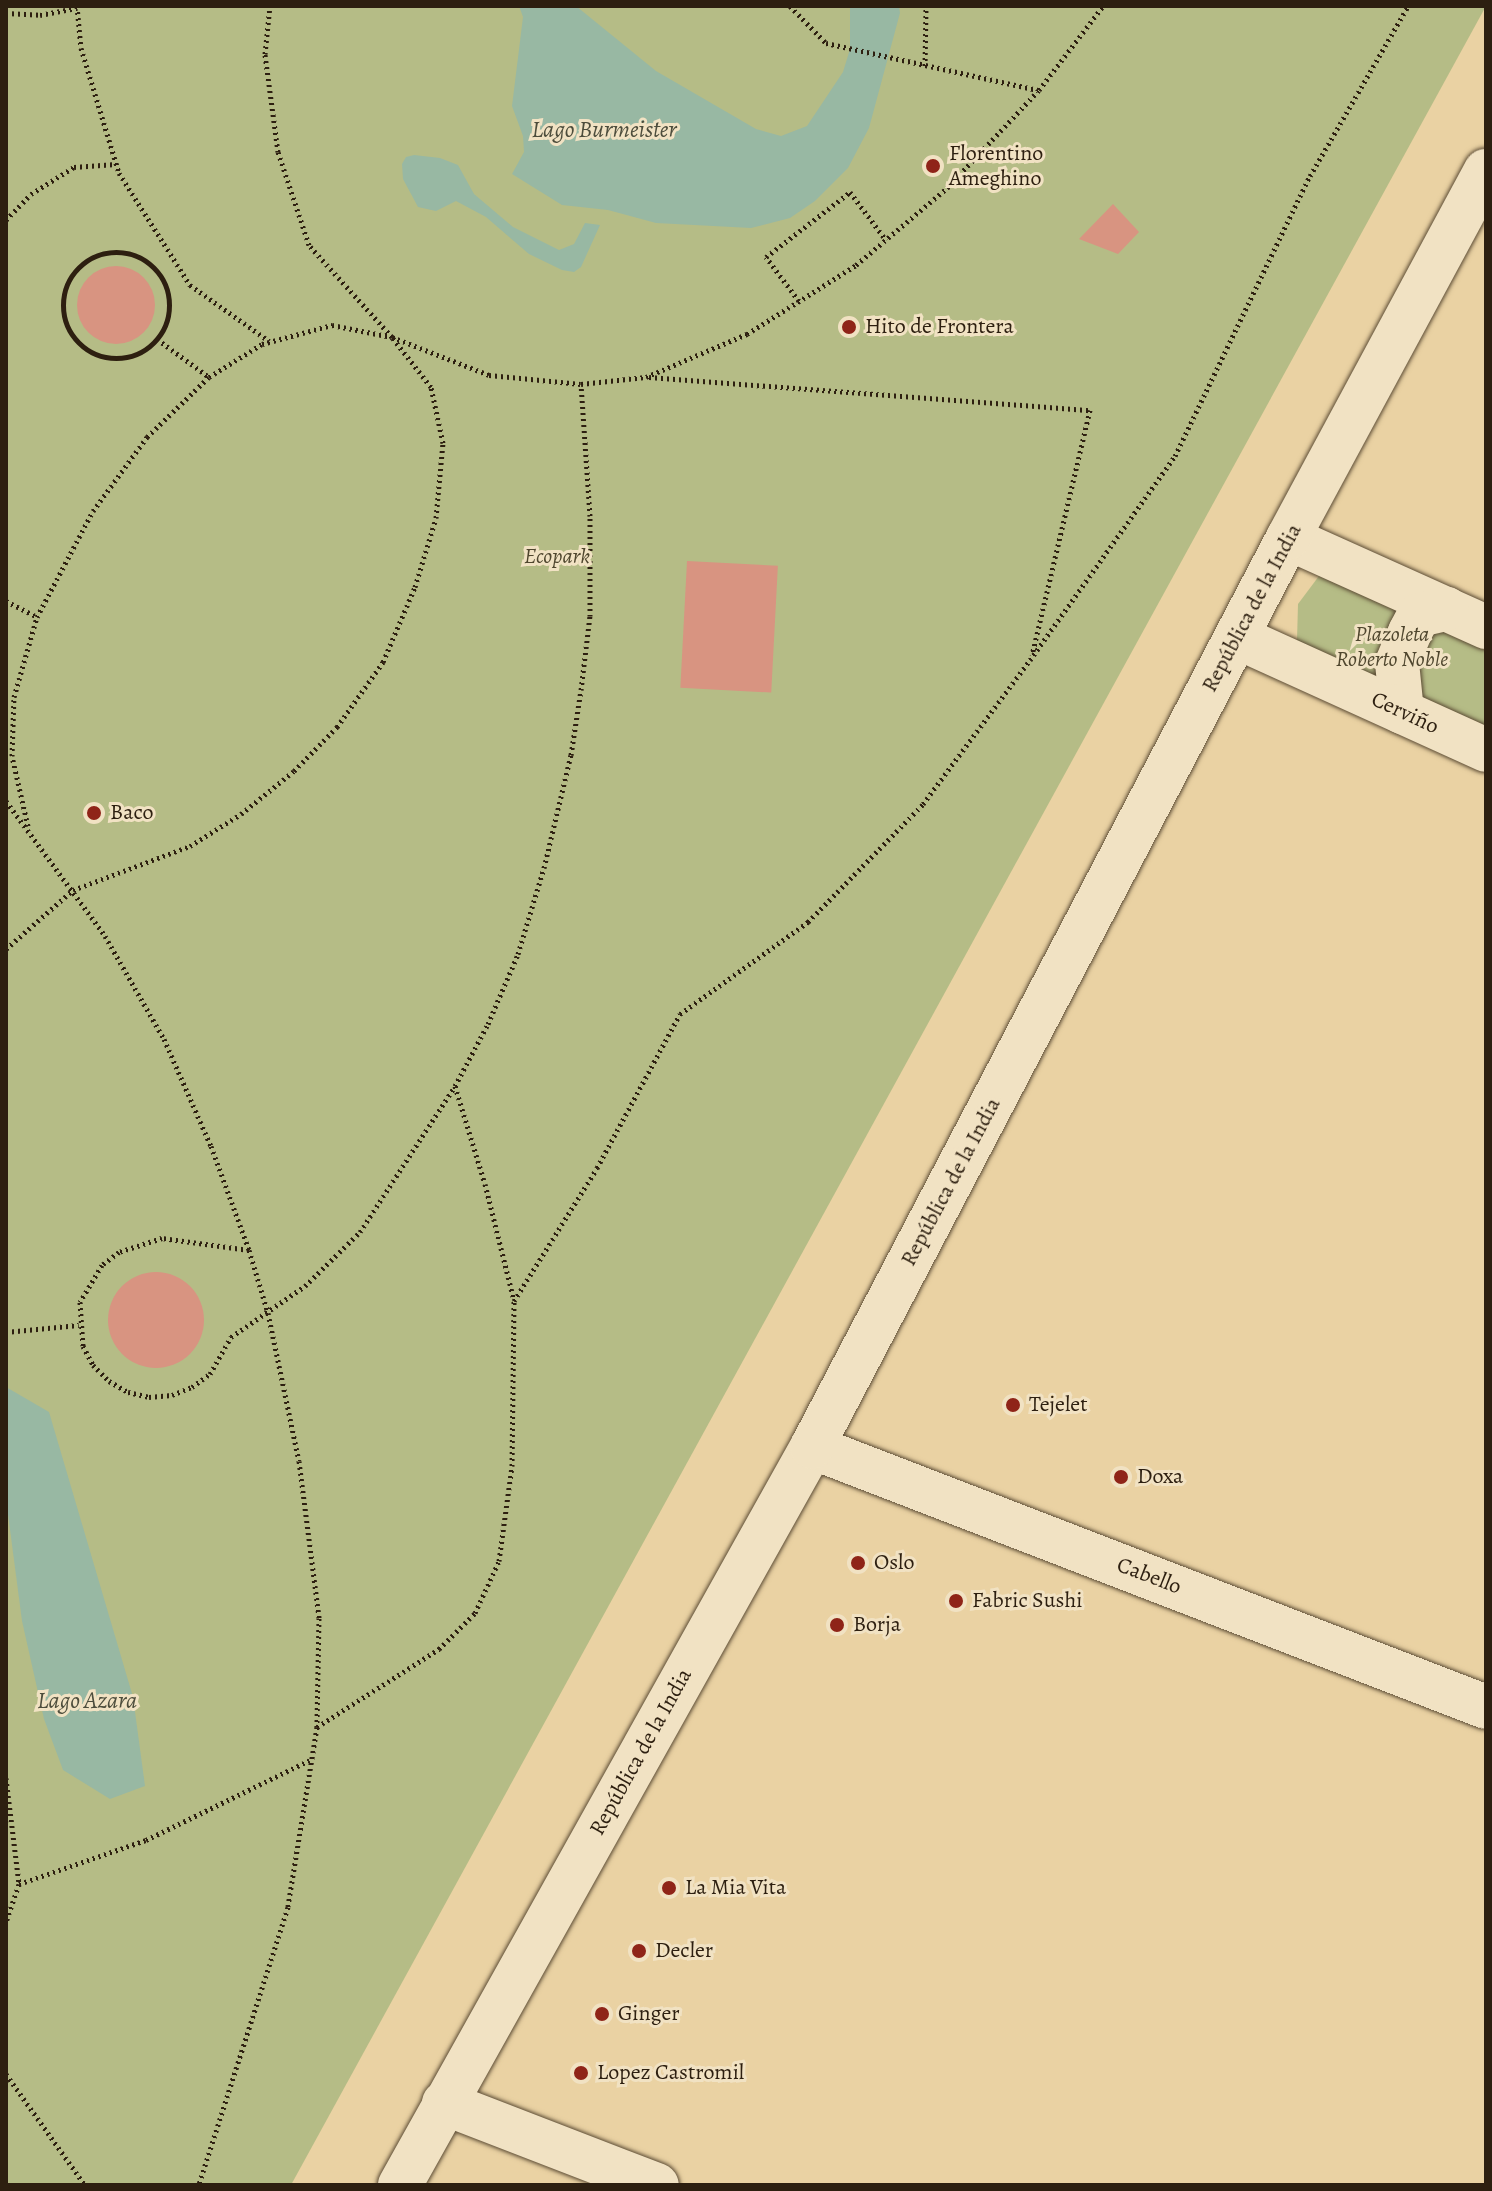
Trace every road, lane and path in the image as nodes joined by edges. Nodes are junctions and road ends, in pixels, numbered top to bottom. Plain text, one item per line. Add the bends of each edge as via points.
1 (270, 6) edge
2 (790, 6) edge
3 (926, 6) edge
4 (1103, 6) edge
5 (1408, 6) edge
6 (77, 7) edge
7 (6, 13) edge
8 (925, 66) junction
9 (1039, 90) junction
10 (116, 164) junction
11 (1486, 171) edge
12 (6, 220) edge
13 (886, 240) junction
14 (799, 301) junction
15 (392, 337) junction
16 (157, 339) junction
17 (269, 341) junction
18 (209, 377) junction
19 (646, 377) junction
20 (581, 384) junction
21 (1288, 538) junction
22 (6, 601) edge
23 (1446, 609) junction
24 (37, 617) junction
25 (1486, 627) edge
26 (1237, 637) junction
27 (1030, 660) junction
28 (1402, 712) junction
29 (1486, 750) edge
30 (6, 801) edge
31 (28, 826) junction
32 (73, 890) junction
33 (6, 949) edge
34 (455, 1086) junction
35 (249, 1250) junction
36 (514, 1301) junction
37 (268, 1313) junction
38 (79, 1325) junction
39 (6, 1332) edge
40 (812, 1447) junction
41 (1486, 1707) edge
42 (317, 1727) junction
43 (310, 1760) junction
44 (6, 1778) edge
45 (19, 1884) junction
46 (6, 1922) edge
47 (6, 2074) edge
48 (444, 2103) junction
49 (85, 2185) edge
50 (199, 2185) edge
51 (400, 2185) edge
52 (657, 2185) edge

1 - 15 path via 265,54 278,152 309,245
2 - 8 path via 826,43
3 - 8 path
4 - 9 path
5 - 27 path via 1310,176 1175,456
6 - 7 path via 40,15
6 - 10 path via 81,48
8 - 9 path
9 - 13 path via 947,188
10 - 12 path via 74,167 31,194
10 - 17 path via 190,285
11 - 21 street, República de la India
13 - 14 path
13 - 14 path via 850,192 766,257
14 - 19 path via 747,334
15 - 17 path via 332,325
15 - 20 path via 489,375
15 - 32 path via 431,387 443,443 436,518 415,587 383,662 337,727 241,814 190,846
16 - 16 path via 170,304 156,270 133,256 106,253 75,272 63,306 76,340 108,358 127,357
16 - 18 path
17 - 18 path
18 - 24 path via 147,437 93,511
19 - 20 path
19 - 27 path via 1090,410
20 - 34 path via 590,616 571,755 518,954
21 - 23 street
21 - 26 street, República de la India
22 - 24 path
23 - 25 street
23 - 28 street via 1419,615 1410,632 1397,663
24 - 31 path via 14,697 12,756
26 - 28 street, Cerviño
26 - 40 street, República de la India
27 - 36 path via 923,804 808,922 680,1014 597,1168
28 - 29 street, Cerviño
30 - 31 path
31 - 32 path
32 - 33 path
32 - 35 path via 164,1039
34 - 36 path
34 - 37 path via 360,1232 305,1286
35 - 37 path
35 - 38 path via 162,1238 119,1252 89,1283 80,1302
36 - 42 path via 512,1466 499,1561 475,1613 439,1649
37 - 38 path via 231,1337 210,1374 192,1387 149,1397 128,1392 93,1365
37 - 42 path via 299,1461 319,1618
38 - 39 path
40 - 41 street, Cabello
40 - 48 street, República de la India
42 - 43 path
43 - 45 path via 146,1840
43 - 50 path via 288,1907
44 - 45 path
45 - 46 path
47 - 49 path
48 - 51 street, República de la India
48 - 52 street

